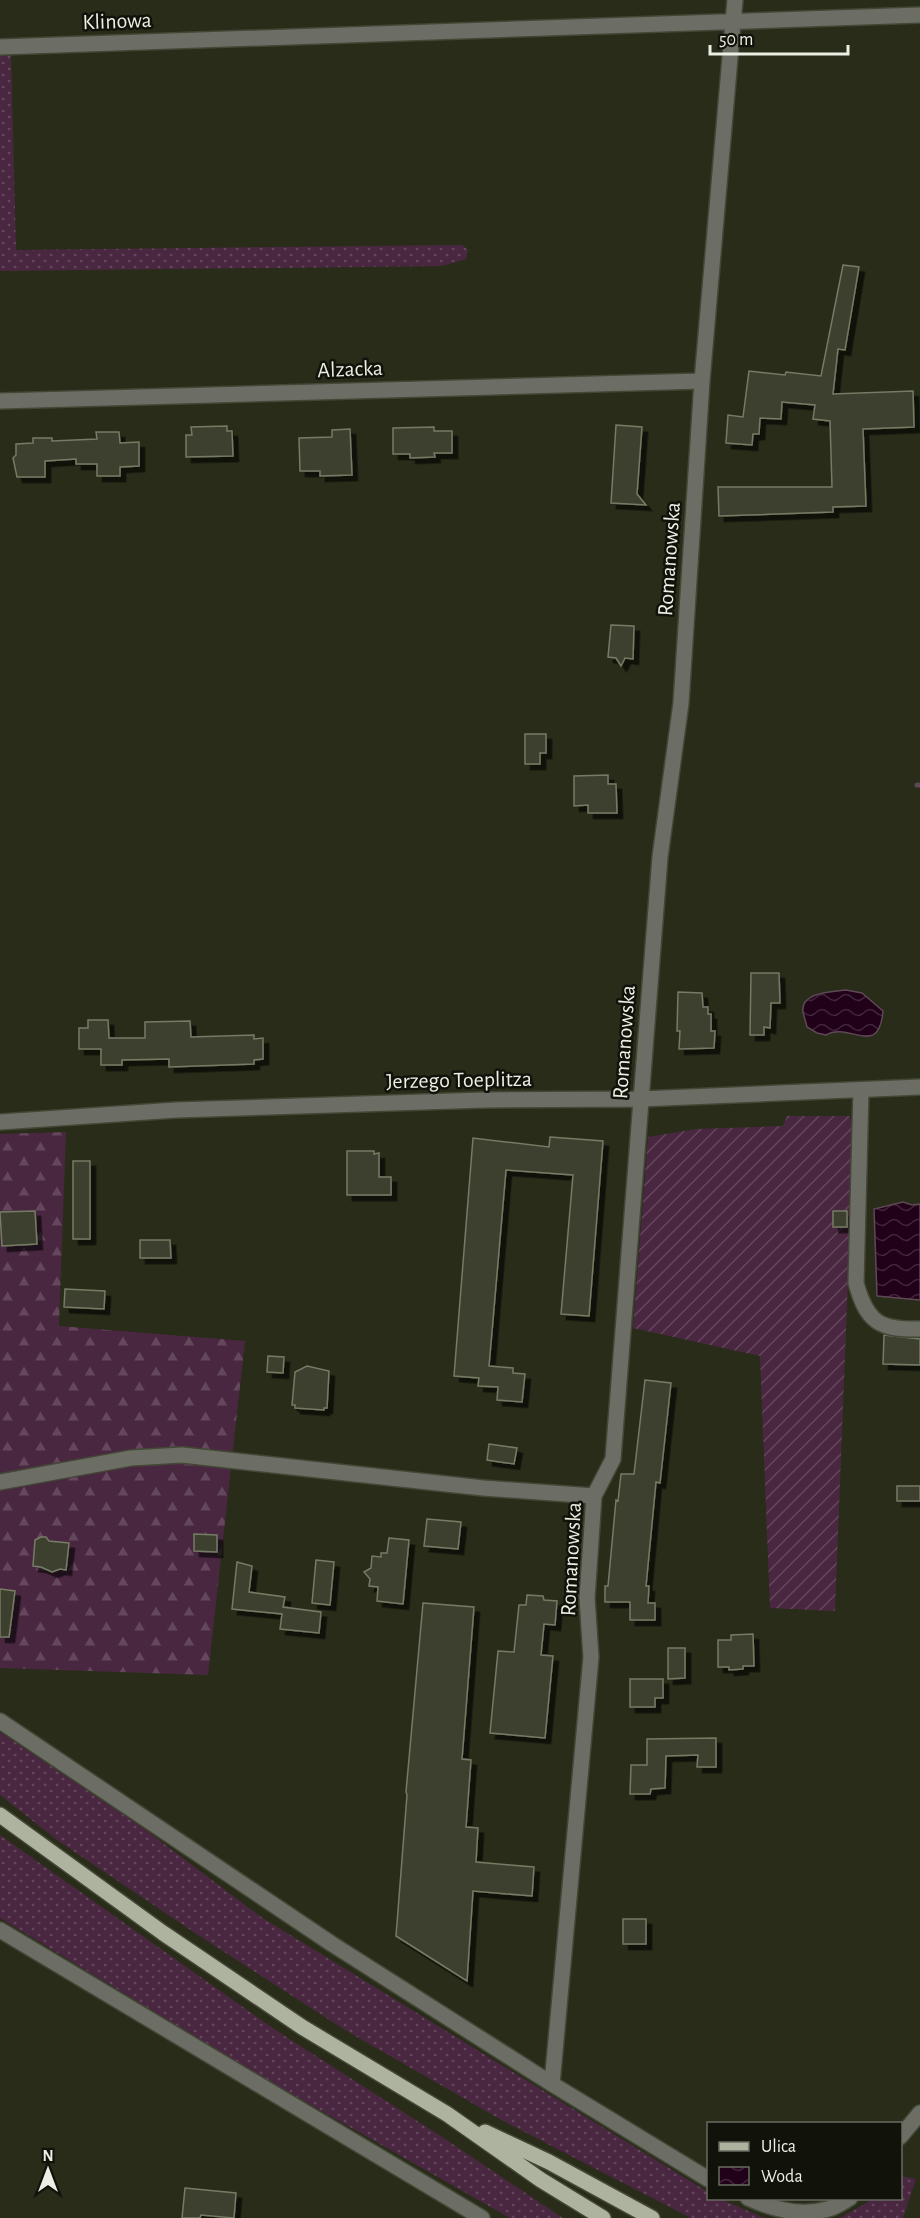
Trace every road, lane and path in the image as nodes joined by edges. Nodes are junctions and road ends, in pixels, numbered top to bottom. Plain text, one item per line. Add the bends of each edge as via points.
1 (735, 0) edge
2 (920, 15) edge
3 (734, 21) junction
4 (0, 47) edge
5 (702, 381) junction
6 (0, 401) edge
7 (920, 1087) edge
8 (861, 1090) junction
9 (641, 1099) junction
10 (0, 1122) edge
11 (920, 1329) edge
12 (0, 1482) edge
13 (594, 1497) junction
14 (0, 1721) edge
15 (0, 1815) edge
16 (0, 1930) edge
17 (552, 2084) junction
18 (920, 2113) edge
19 (447, 2114) junction
20 (902, 2135) edge
21 (707, 2178) edge
22 (750, 2200) edge
23 (848, 2200) edge
24 (482, 2218) edge
25 (603, 2218) edge
26 (652, 2218) edge

1 - 3 street, Romanowska
2 - 3 street, Klinowa
3 - 4 street, Klinowa
3 - 5 street, Romanowska
5 - 6 street, Alzacka
5 - 9 street, Romanowska via 681,703 660,857
7 - 8 street, Jerzego Toeplitza
8 - 9 street, Jerzego Toeplitza
8 - 11 street via 856,1283 861,1300 880,1323 895,1329
9 - 10 street, Jerzego Toeplitza via 220,1108
9 - 13 street, Romanowska via 613,1459
12 - 13 street via 131,1458 182,1455
13 - 17 street, Romanowska via 587,1598 591,1657
14 - 17 street via 269,1903
15 - 19 main road via 302,2027
16 - 24 street
17 - 21 street
18 - 20 street
19 - 25 main road
19 - 26 main road via 549,2162
22 - 23 street via 769,2208 801,2212 828,2209

